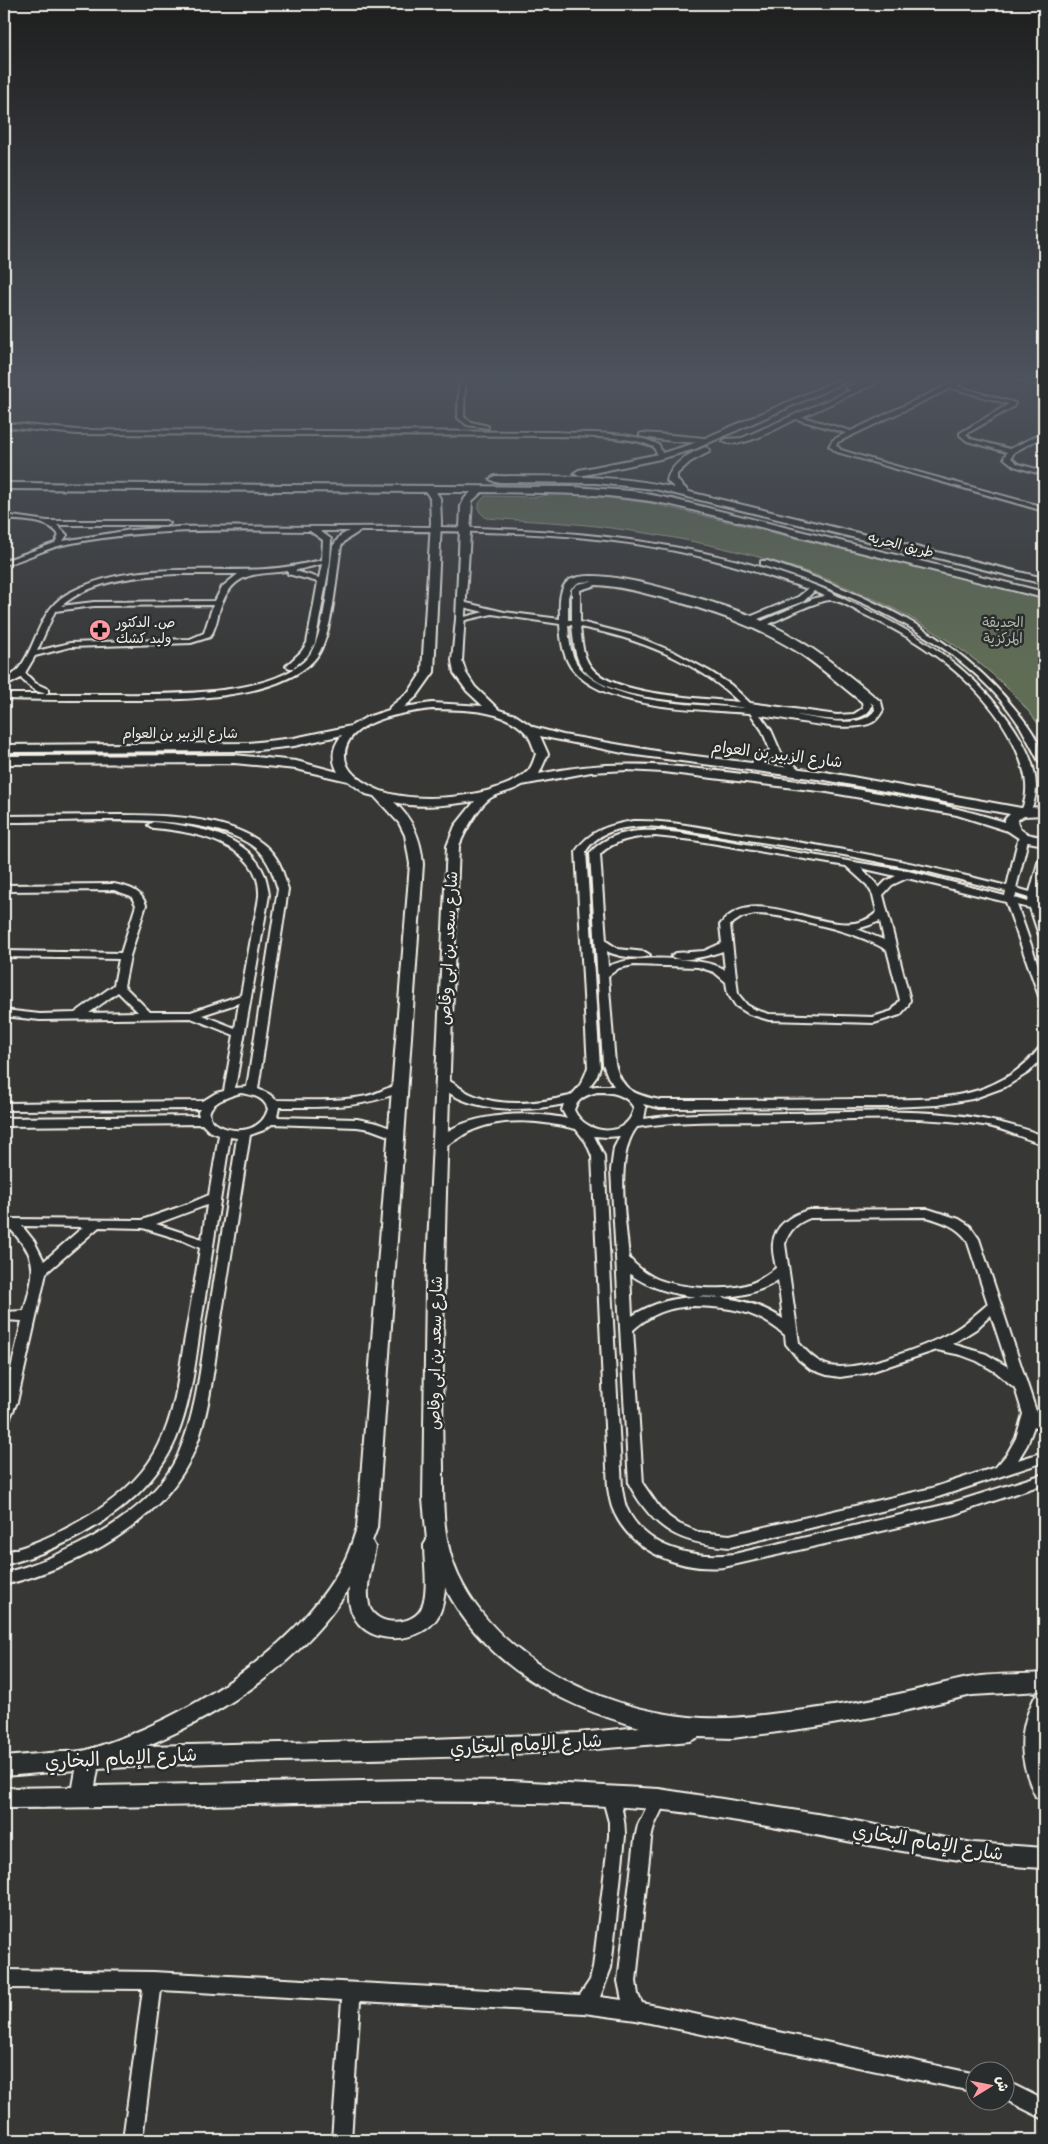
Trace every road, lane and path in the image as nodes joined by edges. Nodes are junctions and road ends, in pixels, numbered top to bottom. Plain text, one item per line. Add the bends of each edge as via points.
1 (562, 475) edge
2 (673, 475) edge
3 (922, 475) edge
4 (4, 476) edge
5 (547, 478) junction
6 (470, 479) dead end
7 (488, 479) dead end
8 (162, 483) junction
9 (4, 486) edge
10 (480, 488) junction
11 (430, 489) junction
12 (688, 494) junction
13 (1044, 509) edge
14 (4, 517) edge
15 (48, 523) junction
16 (436, 525) junction
17 (464, 525) junction
18 (360, 528) junction
19 (310, 529) junction
20 (856, 536) junction
21 (58, 544) junction
22 (842, 544) junction
23 (326, 561) junction
24 (4, 563) edge
25 (207, 571) junction
26 (250, 571) junction
27 (290, 571) junction
28 (322, 581) junction
29 (1044, 581) edge
30 (225, 586) junction
31 (813, 587) junction
32 (84, 589) junction
33 (653, 591) junction
34 (1044, 595) edge
35 (319, 597) junction
36 (329, 597) junction
37 (837, 597) junction
38 (219, 603) junction
39 (94, 604) junction
40 (462, 604) junction
41 (53, 609) junction
42 (497, 613) junction
43 (461, 619) junction
44 (752, 619) junction
45 (564, 622) junction
46 (576, 624) junction
47 (762, 624) junction
48 (40, 632) junction
49 (70, 645) junction
50 (31, 655) junction
51 (822, 662) junction
52 (21, 673) junction
53 (4, 684) edge
54 (45, 691) junction
55 (4, 692) edge
56 (4, 697) edge
57 (750, 708) junction
58 (388, 713) junction
59 (497, 713) junction
60 (355, 728) junction
61 (528, 728) junction
62 (775, 750) junction
63 (4, 752) edge
64 (1044, 763) edge
65 (752, 767) junction
66 (797, 772) junction
67 (350, 778) junction
68 (521, 782) junction
69 (379, 794) junction
70 (484, 798) junction
71 (1024, 812) junction
72 (1044, 812) edge
73 (4, 819) edge
74 (4, 826) edge
75 (1012, 828) junction
76 (1024, 836) junction
77 (1044, 841) edge
78 (1044, 859) edge
79 (847, 862) junction
80 (908, 874) junction
81 (4, 888) edge
82 (878, 895) junction
83 (1010, 895) junction
84 (584, 898) junction
85 (598, 898) junction
86 (1044, 900) edge
87 (1037, 904) edge
88 (882, 912) junction
89 (839, 926) junction
90 (1044, 935) edge
91 (601, 942) junction
92 (727, 945) junction
93 (892, 949) junction
94 (4, 954) edge
95 (125, 956) junction
96 (665, 959) junction
97 (603, 975) junction
98 (732, 981) junction
99 (119, 986) junction
100 (246, 996) junction
101 (1044, 996) edge
102 (4, 1013) edge
103 (192, 1015) junction
104 (148, 1016) junction
105 (78, 1017) junction
106 (240, 1033) junction
107 (1044, 1049) edge
108 (442, 1081) junction
109 (400, 1088) junction
110 (252, 1091) junction
111 (229, 1092) junction
112 (629, 1096) junction
113 (576, 1097) junction
114 (272, 1104) junction
115 (206, 1105) junction
116 (4, 1106) edge
117 (204, 1120) junction
118 (269, 1120) junction
119 (4, 1122) edge
120 (632, 1126) junction
121 (580, 1127) junction
122 (225, 1133) junction
123 (244, 1133) junction
124 (397, 1136) junction
125 (1044, 1140) edge
126 (440, 1144) junction
127 (214, 1197) junction
128 (7, 1222) edge
129 (96, 1223) junction
130 (143, 1224) junction
131 (207, 1246) junction
132 (623, 1260) junction
133 (782, 1270) junction
134 (40, 1271) junction
135 (707, 1297) junction
136 (994, 1305) junction
137 (4, 1316) edge
138 (31, 1316) junction
139 (628, 1327) junction
140 (791, 1333) junction
141 (938, 1346) junction
142 (1021, 1388) junction
143 (1030, 1414) junction
144 (4, 1416) edge
145 (1044, 1426) edge
146 (1044, 1458) edge
147 (1000, 1472) junction
148 (1044, 1479) edge
149 (862, 1510) junction
150 (434, 1526) junction
151 (367, 1528) junction
152 (872, 1528) junction
153 (4, 1559) edge
154 (4, 1579) edge
155 (1044, 1682) edge
156 (1044, 1699) edge
157 (733, 1728) junction
158 (88, 1759) junction
159 (4, 1766) edge
160 (1044, 1790) edge
161 (610, 1796) junction
162 (83, 1797) junction
163 (659, 1799) junction
164 (5, 1802) edge
165 (1044, 1858) edge
166 (4, 1979) edge
167 (152, 1981) junction
168 (352, 1992) junction
169 (584, 2004) junction
170 (636, 2010) junction
171 (966, 2081) edge
172 (1016, 2095) edge
173 (1044, 2110) edge
174 (132, 2140) edge
175 (341, 2140) edge

1 - 5 street
2 - 12 street via 672,481
3 - 13 street
4 - 8 street, طريق الحريه
5 - 7 street, طريق الحريه
5 - 12 street, طريق الحريه via 623,482
6 - 8 street, طريق الحريه
8 - 9 street, طريق الحريه
8 - 11 street, طريق الحريه
10 - 11 street, طريق الحريه
10 - 17 street via 468,500
10 - 22 street, طريق الحريه via 581,490 645,496
11 - 16 street via 435,498
12 - 20 street, طريق الحريه
14 - 15 street
15 - 16 street
15 - 21 street via 62,532 63,538
16 - 17 street
16 - 18 street
16 - 58 street via 428,672 413,694
17 - 31 street via 636,542 730,561
17 - 40 street
17 - 64 street via 569,528 659,540 751,559 840,590 922,632 970,665 1008,703 1028,731
18 - 19 street
18 - 36 street via 337,546
19 - 21 street via 156,530
19 - 23 street via 327,539
20 - 22 street
20 - 29 street, طريق الحريه
21 - 24 street
22 - 34 street, طريق الحريه
23 - 27 street
23 - 28 street
25 - 26 street
25 - 30 street
25 - 32 street via 137,574
26 - 27 street
26 - 30 street
27 - 28 street
28 - 35 street
30 - 38 street
31 - 37 street
31 - 44 street via 807,596
32 - 39 street via 84,597
32 - 41 street
33 - 44 street
33 - 45 street via 605,579 577,580 567,586 565,592
33 - 46 street via 605,583 581,586 575,593
33 - 51 street via 746,623
35 - 36 street
35 - 54 street via 308,649 292,665 262,679 202,690
36 - 56 street via 322,643 315,655 293,673 258,686 200,695
37 - 47 street via 818,600
37 - 71 street via 920,642 964,675 989,701 1011,730 1025,760 1032,799
38 - 39 street
38 - 49 street via 210,630 199,639
39 - 41 street
40 - 42 street
40 - 43 street
41 - 48 street
42 - 43 street
42 - 45 street
43 - 59 street via 456,661 460,673 471,689
44 - 47 street
45 - 46 street
45 - 57 street via 568,653 575,668 598,687 638,699
46 - 57 street via 636,640 689,663 722,682
46 - 57 street via 584,664 605,682 648,695
47 - 51 street via 802,645
48 - 49 street via 51,640
48 - 50 street
49 - 50 street
50 - 52 street
51 - 57 street via 865,700 867,709 856,716 837,718
51 - 57 street via 878,704 880,710 877,715 861,723 850,724
52 - 53 street
52 - 54 street via 32,685
54 - 55 street
57 - 62 street
58 - 59 street via 440,706 477,708
58 - 60 street
59 - 61 street, شارع الزبير بن العوام
60 - 63 street, شارع الزبير بن العوام via 294,742 249,747
60 - 67 street via 339,748 342,769
61 - 65 street, شارع الزبير بن العوام via 616,750
61 - 68 street via 538,739 542,750 534,772
62 - 65 street
62 - 66 street
63 - 67 street, شارع الزبير بن العوام via 248,760 296,765
65 - 66 street, شارع الزبير بن العوام
66 - 71 street, شارع الزبير بن العوام
67 - 69 street
68 - 70 street
68 - 75 street, شارع الزبير بن العوام via 557,773 639,766 844,791 959,812
69 - 70 street via 430,803
69 - 109 street via 408,824 416,848
70 - 108 street, شارع سعد بن ابى وقاص via 460,826 453,846
71 - 72 street, شارع الزبير بن العوام
71 - 75 street via 1011,819
73 - 110 street via 180,820 233,833 265,853 278,870 283,890
74 - 100 street via 163,826 202,833 234,847 258,868 263,881 264,895
75 - 76 street, شارع الزبير بن العوام
76 - 77 street, شارع الزبير بن العوام
76 - 83 street
78 - 87 street
79 - 80 street
79 - 82 street via 871,883
79 - 85 street via 658,834 632,835 609,842 595,854
80 - 82 street via 889,883
80 - 83 street
81 - 95 street via 114,887 130,891 141,904
82 - 88 street
83 - 84 street via 895,862 819,848 638,824 607,829 586,843 581,851
83 - 87 street
83 - 101 street
84 - 85 street
84 - 113 street via 594,1067
85 - 91 street
86 - 87 street
87 - 90 street
88 - 89 street via 867,924
88 - 93 street
89 - 92 street via 768,911 746,912 736,915 725,925
89 - 93 street via 877,939
91 - 96 street via 615,952
91 - 97 street
92 - 96 street via 698,956
92 - 98 street
93 - 98 street via 905,1000 896,1013 886,1018 769,1017 756,1014 737,1001
94 - 95 street
95 - 99 street
96 - 97 street via 616,966
96 - 98 street via 710,966
97 - 112 street via 611,1074
99 - 104 street
99 - 105 street
100 - 103 street
100 - 106 street
102 - 105 street
103 - 104 street
103 - 106 street
104 - 105 street
106 - 111 street
107 - 112 street via 1028,1068 1000,1085 941,1101 660,1104
108 - 113 street via 463,1097 495,1104 540,1105
108 - 126 street, شارع سعد بن ابى وقاص
109 - 114 street via 356,1103
109 - 124 street
110 - 111 street
110 - 114 street via 268,1098
111 - 115 street
112 - 113 street via 607,1088
112 - 120 street via 640,1108 638,1119
113 - 121 street via 569,1104 569,1116
114 - 118 street via 273,1115
115 - 116 street
115 - 117 street
117 - 119 street
117 - 122 street
118 - 123 street via 263,1126
118 - 124 street via 357,1123
120 - 121 street via 612,1133 596,1133
120 - 125 street via 683,1118 947,1116 995,1124
120 - 132 street via 617,1159
121 - 126 street via 553,1120 498,1118 465,1127
121 - 152 street via 598,1156 615,1488 620,1510 633,1529 661,1550 706,1562 734,1560
122 - 123 street
122 - 127 street
123 - 154 street via 200,1410 181,1462 165,1485 135,1515 106,1536 49,1566
124 - 151 street
126 - 150 street, شارع سعد بن ابى وقاص via 433,1373
127 - 130 street
127 - 131 street
128 - 129 street
128 - 134 street via 32,1244
129 - 130 street
129 - 134 street
130 - 131 street
131 - 153 street via 182,1400 174,1429 163,1451 125,1497 95,1518 56,1541
132 - 135 street via 646,1280
132 - 139 street
133 - 135 street via 749,1289
133 - 136 street via 780,1234 796,1219 809,1214 928,1213 966,1229 973,1239
133 - 140 street
134 - 138 street
135 - 139 street via 664,1305
135 - 140 street via 752,1308
136 - 141 street via 970,1328
136 - 142 street
137 - 138 street
138 - 144 street
139 - 149 street via 636,1484 660,1520 680,1532 704,1540 730,1541
140 - 141 street via 800,1355 812,1364 843,1373
141 - 142 street via 958,1348 986,1359
142 - 143 street
143 - 145 street
143 - 147 street via 1022,1445
146 - 147 street
147 - 149 street
148 - 152 street via 952,1509
149 - 152 street
150 - 151 street via 432,1608 420,1622 402,1630 376,1626 360,1610
150 - 157 street, شارع سعد بن ابى وقاص via 451,1578 482,1626 512,1656 549,1682 590,1702 636,1718 684,1726
151 - 158 street via 351,1566 328,1601 300,1634 266,1664 228,1693 185,1718
155 - 157 street, شارع الإمام البخاري via 972,1686 860,1710
156 - 160 street via 1032,1727 1033,1758
157 - 158 street, شارع الإمام البخاري via 578,1742 153,1754
158 - 159 street, شارع الإمام البخاري
158 - 162 street
161 - 162 street, شارع الإمام البخاري via 415,1790
161 - 163 street, شارع الإمام البخاري
161 - 169 street via 617,1836 603,1962 595,1992
162 - 164 street, شارع الإمام البخاري
163 - 165 street, شارع الإمام البخاري via 973,1853
163 - 170 street via 643,1839 628,1965 629,1996
166 - 167 street
167 - 168 street
167 - 174 street
168 - 169 street
168 - 175 street
169 - 170 street
170 - 171 street
172 - 173 street

